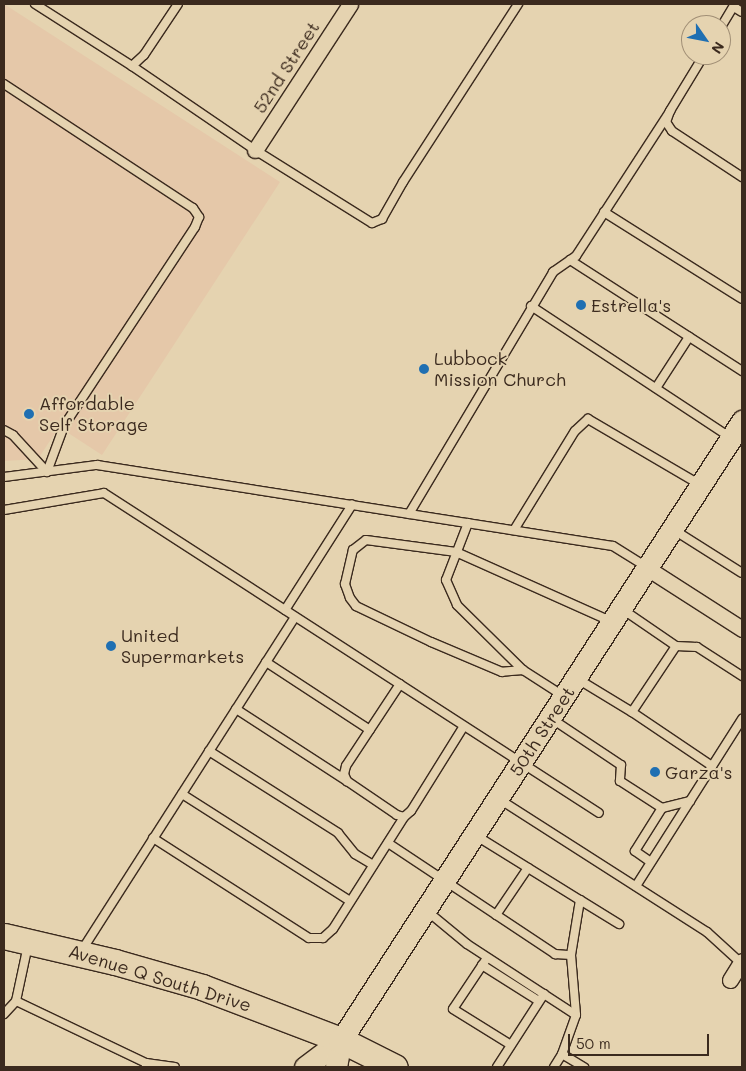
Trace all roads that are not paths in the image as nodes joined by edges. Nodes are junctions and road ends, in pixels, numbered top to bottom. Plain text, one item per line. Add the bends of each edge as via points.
1 (35, 4) edge
2 (178, 4) edge
3 (350, 4) edge
4 (518, 4) edge
5 (735, 5) edge
6 (742, 12) edge
7 (698, 65) edge
8 (132, 66) junction
9 (4, 84) edge
10 (670, 111) junction
11 (255, 150) junction
12 (742, 177) edge
13 (604, 212) junction
14 (570, 260) junction
15 (742, 299) edge
16 (531, 306) junction
17 (689, 337) junction
18 (742, 371) edge
19 (656, 388) junction
20 (4, 430) edge
21 (738, 430) edge
22 (47, 472) junction
23 (4, 477) edge
24 (701, 485) junction
25 (352, 505) junction
26 (4, 510) edge
27 (409, 514) junction
28 (468, 523) junction
29 (673, 528) junction
30 (514, 530) junction
31 (456, 552) junction
32 (647, 568) junction
33 (742, 573) edge
34 (284, 610) junction
35 (617, 615) junction
36 (295, 617) junction
37 (742, 629) edge
38 (676, 646) junction
39 (266, 662) junction
40 (523, 670) junction
41 (742, 676) edge
42 (576, 678) junction
43 (400, 684) junction
44 (564, 696) junction
45 (236, 709) junction
46 (632, 712) junction
47 (550, 718) junction
48 (742, 720) edge
49 (464, 726) junction
50 (370, 730) junction
51 (209, 751) junction
52 (521, 763) junction
53 (712, 766) junction
54 (347, 781) junction
55 (182, 794) junction
56 (498, 799) junction
57 (690, 801) junction
58 (662, 808) junction
59 (599, 813) dead end
60 (404, 816) junction
61 (474, 835) junction
62 (153, 838) junction
63 (388, 843) junction
64 (651, 862) junction
65 (373, 866) junction
66 (528, 868) junction
67 (444, 881) junction
68 (636, 886) junction
69 (580, 900) junction
70 (350, 901) junction
71 (426, 910) junction
72 (496, 915) junction
73 (619, 924) dead end
74 (4, 936) edge
75 (29, 940) junction
76 (79, 953) junction
77 (571, 955) junction
78 (487, 958) junction
79 (742, 962) edge
80 (482, 966) junction
81 (730, 980) dead end
82 (544, 994) junction
83 (16, 1001) junction
84 (539, 1002) junction
85 (4, 1014) edge
86 (576, 1015) junction
87 (341, 1040) junction
88 (511, 1045) junction
89 (562, 1054) junction
90 (146, 1065) edge
91 (175, 1067) edge
92 (305, 1067) edge
93 (336, 1067) edge
94 (395, 1067) edge
95 (497, 1067) edge
96 (554, 1067) edge
97 (584, 1067) edge

1 - 8 lane
2 - 8 lane via 144,55
3 - 11 street, 52nd Street
4 - 11 lane via 382,219 372,223
5 - 6 lane
7 - 10 lane
8 - 11 lane
9 - 22 lane via 192,208 199,217 64,426
10 - 12 lane via 666,122 672,131
10 - 13 lane
13 - 14 lane via 576,256
13 - 15 lane
14 - 16 lane via 552,272
14 - 17 lane
16 - 19 lane
16 - 27 lane
17 - 18 lane
17 - 19 lane
19 - 21 lane
20 - 22 lane
21 - 24 main road, 50th Street
22 - 23 lane
22 - 25 lane via 97,465
24 - 29 main road, 50th Street
24 - 30 lane via 588,419 575,432
25 - 27 lane
25 - 34 lane
26 - 34 lane via 104,493
27 - 28 lane
28 - 30 lane
28 - 31 lane
29 - 32 main road, 50th Street
29 - 33 lane
30 - 32 lane via 612,546
31 - 35 lane
31 - 40 lane via 446,580 457,605
31 - 40 lane via 366,540 353,550 349,560 345,584 350,598 356,606 502,672
32 - 35 main road, 50th Street
32 - 37 street
34 - 36 lane
35 - 38 lane
35 - 42 main road, 50th Street
36 - 39 lane
36 - 43 lane
38 - 41 lane via 697,647
38 - 46 lane
39 - 45 lane
39 - 50 lane
40 - 44 lane
42 - 44 main road, 50th Street
42 - 46 lane
43 - 49 lane
43 - 50 lane
44 - 47 main road, 50th Street
45 - 51 lane
45 - 54 lane
46 - 53 lane
47 - 52 main road, 50th Street
47 - 58 lane via 621,765 620,781
48 - 53 lane
49 - 52 lane
49 - 60 lane via 411,811
50 - 54 lane via 346,766 344,774
51 - 55 lane
51 - 65 lane via 338,833 355,854
52 - 56 main road, 50th Street
52 - 59 lane
53 - 57 lane
54 - 60 lane via 397,815
55 - 62 lane
55 - 70 lane
56 - 61 main road, 50th Street
56 - 68 lane
57 - 58 lane
57 - 64 lane
58 - 64 lane via 635,851
60 - 63 lane
61 - 66 lane
61 - 67 main road, 50th Street
62 - 70 lane via 308,938 323,938
62 - 76 lane
63 - 65 lane
63 - 67 lane
64 - 68 lane
65 - 70 lane
66 - 69 lane
66 - 72 lane
67 - 71 main road, 50th Street
67 - 72 lane
68 - 79 lane via 707,932
69 - 73 lane
69 - 77 lane
71 - 78 lane
71 - 87 main road, 50th Street
72 - 77 lane via 555,954
74 - 75 highway, Avenue Q South Drive
75 - 76 highway, Avenue Q South Drive
75 - 83 lane
76 - 87 highway, Avenue Q South Drive via 202,987
77 - 86 lane
78 - 80 lane
78 - 82 lane
79 - 81 street
80 - 84 lane
80 - 88 lane via 453,1010
82 - 84 lane
82 - 86 lane
83 - 85 lane
83 - 90 lane
84 - 88 lane
86 - 89 lane
87 - 92 main road, 50th Street
87 - 93 main road, 50th Street
87 - 94 highway, Avenue Q South Drive
88 - 95 lane
89 - 96 lane
89 - 97 lane
90 - 91 lane

